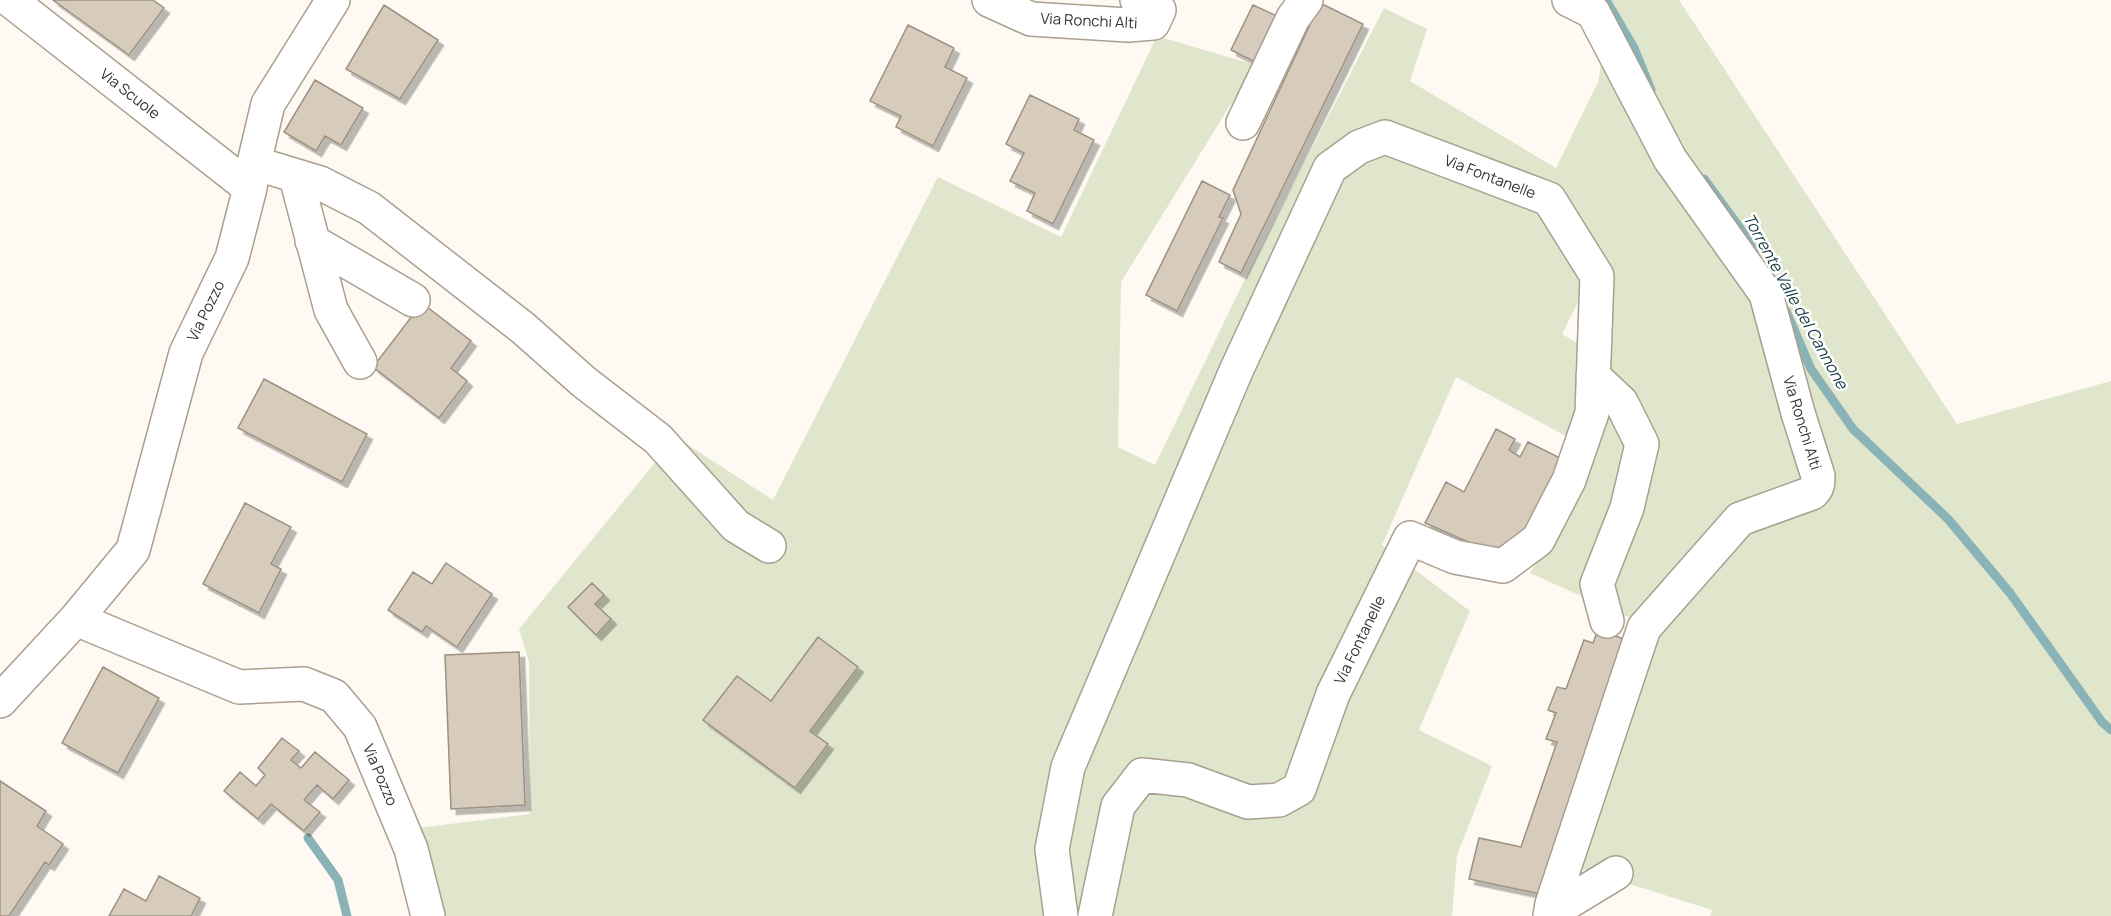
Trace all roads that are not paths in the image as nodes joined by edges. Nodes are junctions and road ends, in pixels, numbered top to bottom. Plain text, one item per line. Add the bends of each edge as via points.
1 (10, 0) edge
2 (333, 0) edge
3 (989, 0) edge
4 (1137, 0) edge
5 (1306, 0) edge
6 (1569, 0) edge
7 (1243, 123) dead end
8 (252, 176) junction
9 (296, 177) junction
10 (312, 241) junction
11 (413, 300) dead end
12 (360, 362) dead end
13 (1593, 376) junction
14 (769, 546) dead end
15 (76, 619) junction
16 (1607, 621) dead end
17 (0, 701) edge
18 (1616, 873) dead end
19 (1551, 910) edge
20 (428, 916) edge
21 (1061, 916) edge
22 (1095, 916) edge

1 - 8 street, Via Scuole
2 - 8 street, Via Pozzo via 268,104
3 - 4 street, Via Ronchi Alti via 1031,19 1153,23 1159,10
5 - 7 street via 1293,18
6 - 19 street, Via Ronchi Alti via 1593,12 1670,159 1766,294 1818,482 1812,493 1740,519 1644,628
8 - 9 street, Via Scuole
8 - 15 street, Via Pozzo via 232,258 186,353 133,550
9 - 10 street
9 - 14 street, Via Scuole via 320,183 369,208 506,314 658,439 736,526
10 - 11 street
10 - 12 street via 331,310
13 - 16 street via 1621,402 1642,444 1627,508 1597,584
13 - 21 street, Via Fontanelle via 1598,276 1549,199 1385,137 1359,147 1330,168 1236,370 1068,767 1052,849
13 - 22 street, Via Fontanelle via 1592,413 1569,480 1538,540 1503,566 1455,557 1410,538 1334,694 1299,789 1279,800 1248,802 1188,780 1143,775 1118,806
15 - 17 street, Via Pozzo
15 - 20 street, Via Pozzo via 239,687 304,684 334,696 360,727 411,849
18 - 19 street

